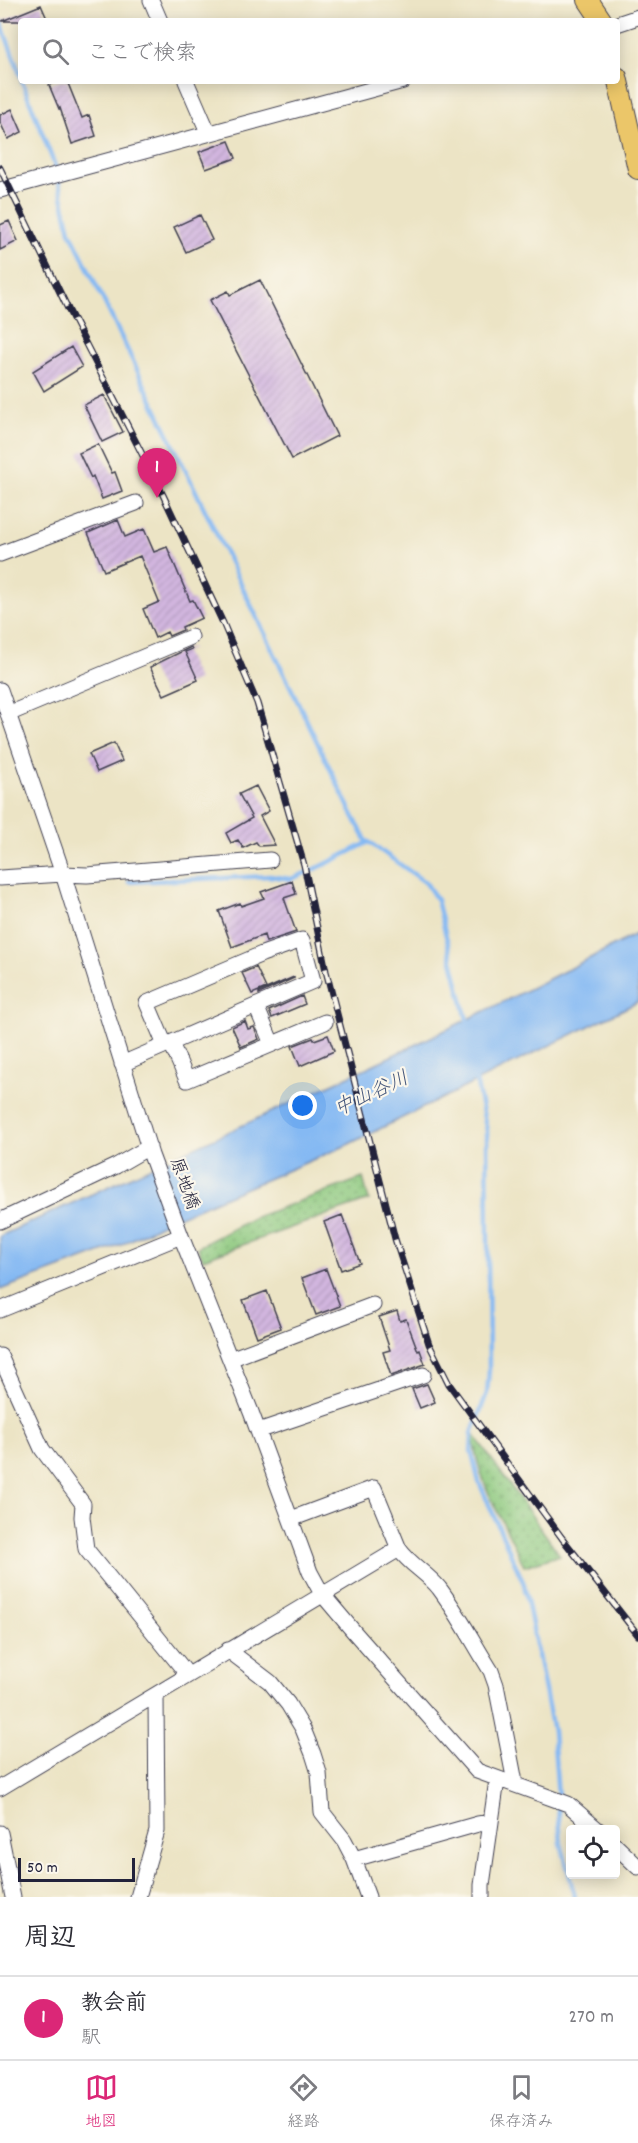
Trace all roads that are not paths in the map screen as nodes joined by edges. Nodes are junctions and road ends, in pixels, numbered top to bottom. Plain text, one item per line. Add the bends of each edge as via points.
1 (151, 0) edge
2 (588, 0) edge
3 (606, 0) edge
4 (638, 17) edge
5 (159, 18) edge
6 (602, 18) edge
7 (604, 18) edge
8 (620, 23) edge
9 (187, 84) edge
10 (392, 84) edge
11 (619, 84) edge
12 (208, 132) junction
13 (638, 169) edge
14 (0, 190) edge
15 (136, 503) dead end
16 (0, 554) edge
17 (191, 637) dead end
18 (0, 690) edge
19 (8, 714) junction
20 (270, 860) dead end
21 (63, 874) junction
22 (0, 878) edge
23 (256, 1006) junction
24 (325, 1022) dead end
25 (168, 1044) junction
26 (272, 1044) junction
27 (122, 1064) junction
28 (150, 1151) junction
29 (0, 1221) edge
30 (179, 1232) junction
31 (373, 1305) dead end
32 (0, 1310) edge
33 (0, 1356) edge
34 (230, 1359) junction
35 (423, 1375) dead end
36 (258, 1431) junction
37 (291, 1519) junction
38 (399, 1549) junction
39 (322, 1594) junction
40 (228, 1650) junction
41 (188, 1675) junction
42 (156, 1695) junction
43 (496, 1780) junction
44 (514, 1784) junction
45 (0, 1788) edge
46 (491, 1822) junction
47 (592, 1825) edge
48 (0, 1833) edge
49 (620, 1851) edge
50 (354, 1860) junction
51 (638, 1867) edge
52 (13, 1897) edge
53 (138, 1897) edge
54 (368, 1897) edge
55 (482, 1897) edge

1 - 5 street
2 - 6 main road
3 - 7 main road
4 - 8 street
9 - 12 street
10 - 12 street
11 - 13 main road
12 - 14 street
15 - 16 street
17 - 19 street
18 - 19 street, 原地橋
19 - 21 street, 原地橋
20 - 21 street
21 - 22 street
21 - 27 street, 原地橋
23 - 25 street
23 - 25 street via 313,981 302,940 147,1004
23 - 26 street
24 - 26 street
25 - 26 street via 187,1080
25 - 27 street
27 - 28 street, 原地橋
28 - 29 street
28 - 30 street, 原地橋
30 - 32 street
30 - 34 street, 原地橋
31 - 34 street
33 - 41 street via 42,1449 82,1504 87,1549
34 - 36 street, 原地橋
35 - 36 street
36 - 37 street, 原地橋
37 - 38 street via 374,1488
37 - 39 street, 原地橋
38 - 39 street
38 - 44 street via 439,1588 491,1671
39 - 40 street
39 - 43 street, 原地橋 via 466,1761
40 - 41 street
40 - 50 street via 270,1682 303,1729 319,1773 322,1812
41 - 42 street
42 - 45 street
42 - 53 street via 157,1831
43 - 44 street, 原地橋
43 - 46 street
44 - 47 street, 原地橋 via 568,1804
46 - 50 street
46 - 55 street
48 - 52 street
49 - 51 street
50 - 54 street

